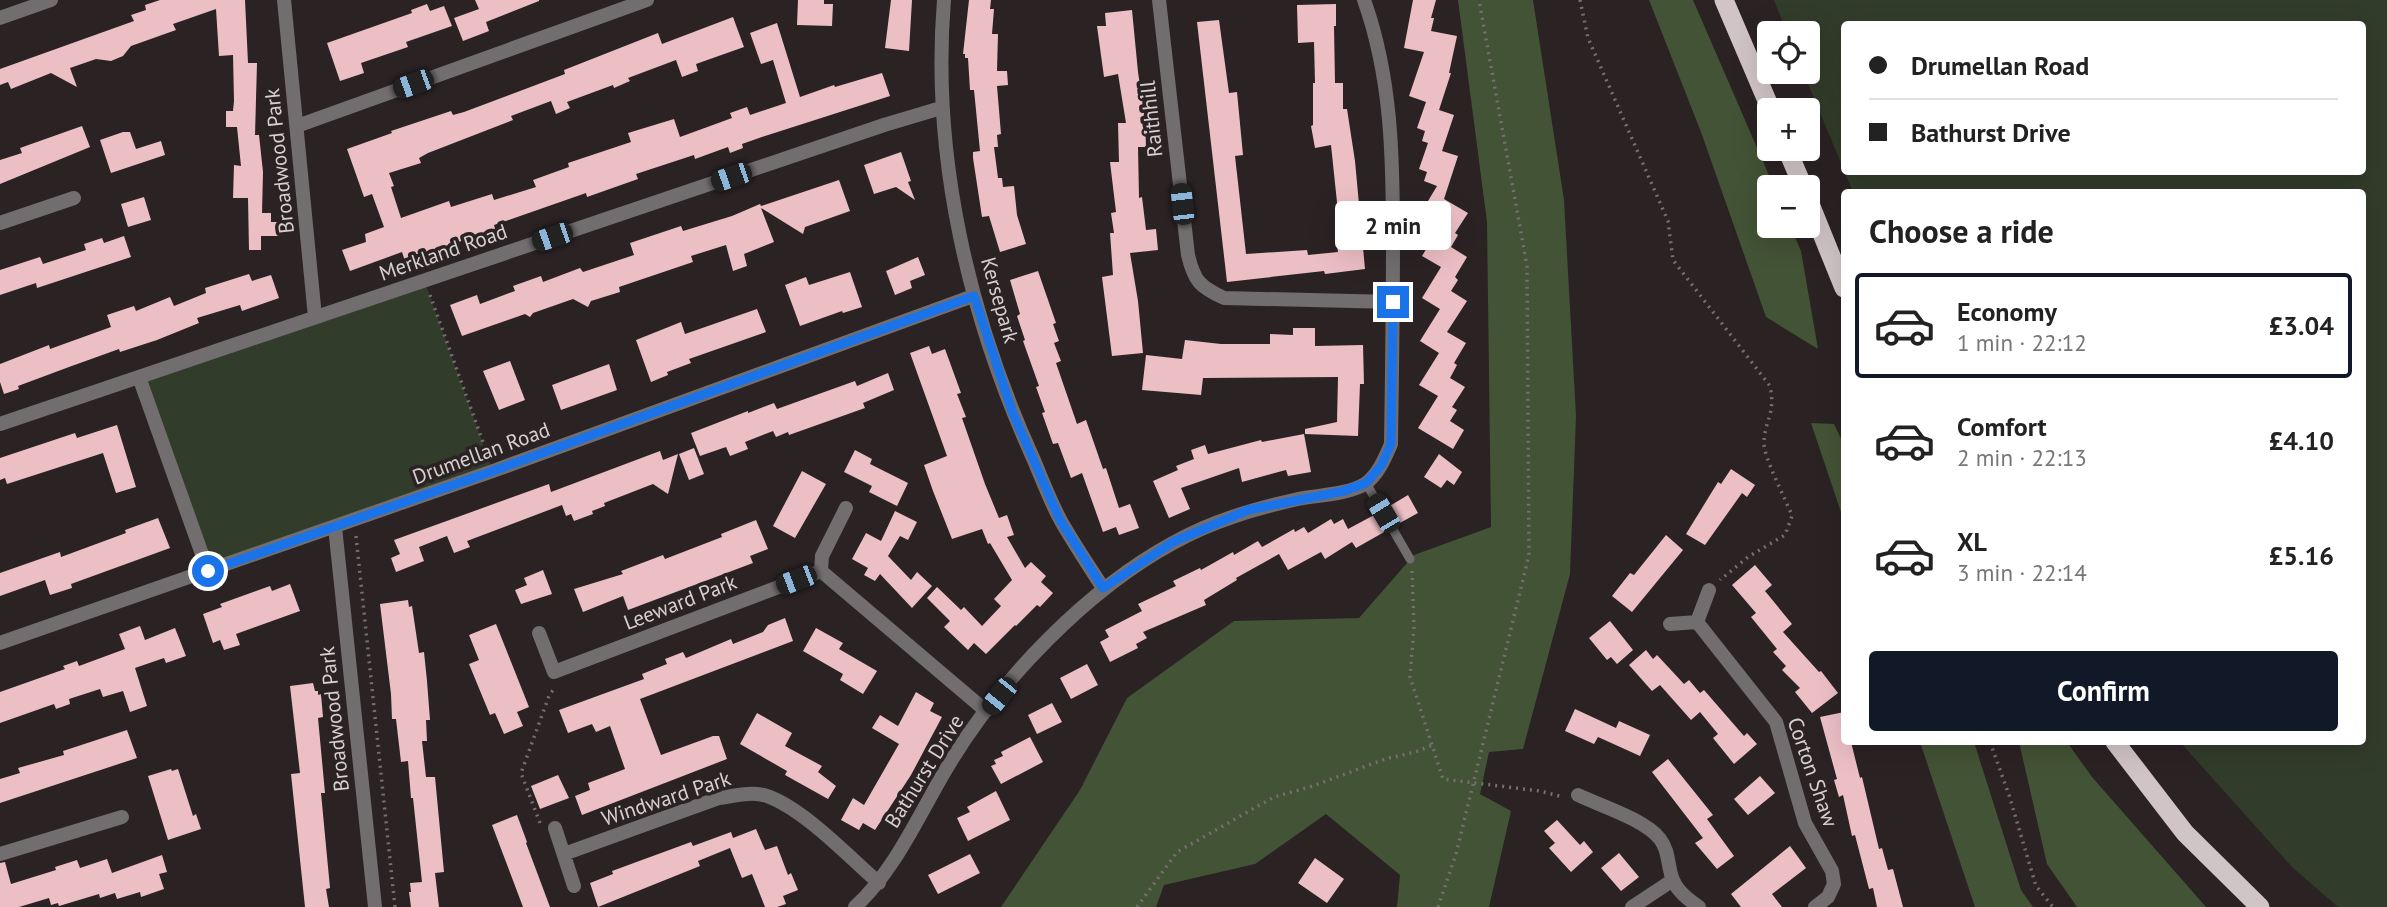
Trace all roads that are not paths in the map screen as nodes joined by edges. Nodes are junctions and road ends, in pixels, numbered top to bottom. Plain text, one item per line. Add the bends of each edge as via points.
1 (51, 0) edge
2 (284, 0) edge
3 (647, 0) edge
4 (943, 0) edge
5 (1159, 0) edge
6 (1364, 0) edge
7 (1724, 0) edge
8 (0, 18) edge
9 (1766, 98) edge
10 (941, 108) junction
11 (297, 126) junction
12 (74, 198) dead end
13 (0, 223) edge
14 (1820, 229) edge
15 (1841, 281) edge
16 (974, 296) junction
17 (1393, 302) junction
18 (315, 317) junction
19 (139, 377) junction
20 (0, 424) edge
21 (1366, 483) junction
22 (846, 508) dead end
23 (335, 527) junction
24 (1410, 559) road end
25 (208, 571) junction
26 (821, 571) junction
27 (1103, 588) junction
28 (1709, 590) road end
29 (1697, 622) junction
30 (1670, 624) dead end
31 (539, 633) dead end
32 (0, 643) edge
33 (986, 711) junction
34 (2117, 745) edge
35 (1578, 795) road end
36 (122, 817) dead end
37 (555, 828) road end
38 (0, 854) edge
39 (564, 854) junction
40 (1673, 880) junction
41 (879, 883) junction
42 (575, 886) dead end
43 (375, 907) edge
44 (855, 907) edge
45 (1632, 907) edge
46 (1699, 907) edge
47 (1815, 907) edge
48 (2260, 907) edge

1 - 8 street
2 - 11 street, Broadwood Park
3 - 11 street
4 - 10 street, Kersepark
5 - 17 street, Raithhill via 1193,276 1206,290 1224,298
6 - 17 street via 1387,93 1393,160
7 - 9 highway
10 - 16 street, Kersepark
10 - 18 street, Merkland Road
11 - 18 street, Broadwood Park
12 - 13 street
14 - 15 highway
16 - 23 street, Drumellan Road
16 - 27 street, Kersepark via 1012,411 1060,520
17 - 21 street via 1391,444
18 - 19 street, Merkland Road
19 - 20 street, Merkland Road
19 - 25 street
21 - 24 lane
21 - 27 street, Bathurst Drive via 1248,510 1173,542
22 - 26 street via 822,556
23 - 25 street, Drumellan Road
23 - 43 street, Broadwood Park
25 - 32 street, Drumellan Road
26 - 31 street, Leeward Park via 556,677
26 - 33 street
27 - 33 street, Bathurst Drive via 1024,665
28 - 29 street
29 - 30 street
29 - 47 street, Corton Shaw via 1776,722 1805,823 1832,871 1834,884 1828,897
33 - 41 street, Bathurst Drive via 951,760
34 - 48 highway via 2185,833
35 - 40 street via 1647,827 1669,856
36 - 38 street
37 - 39 street
39 - 41 street, Windward Park via 719,798 766,796 791,808
39 - 42 street
40 - 45 street
40 - 46 street
41 - 44 street, Bathurst Drive

